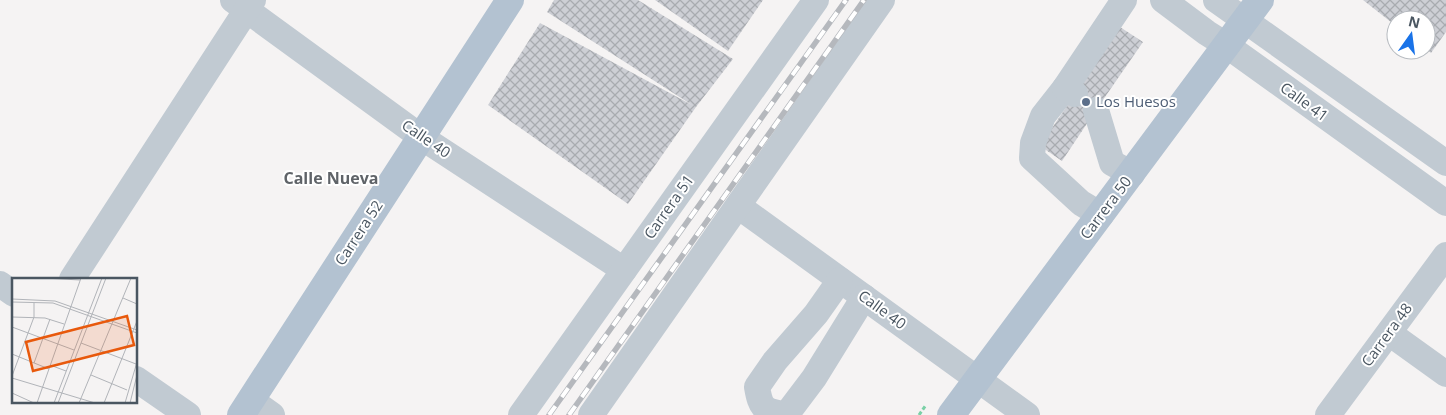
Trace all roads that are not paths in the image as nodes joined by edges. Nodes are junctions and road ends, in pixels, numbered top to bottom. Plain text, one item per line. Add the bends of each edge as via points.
1 (510, 0) edge
2 (816, 0) edge
3 (882, 0) edge
4 (1124, 0) edge
5 (1163, 0) edge
6 (1216, 0) edge
7 (244, 3) edge
8 (1253, 10) edge
9 (1226, 45) junction
10 (1096, 110) dead end
11 (421, 137) junction
12 (1446, 163) edge
13 (1132, 174) junction
14 (1446, 203) edge
15 (738, 206) junction
16 (1101, 215) junction
17 (1442, 269) edge
18 (624, 270) junction
19 (73, 278) edge
20 (840, 280) junction
21 (0, 284) edge
22 (12, 293) edge
23 (864, 297) junction
24 (1389, 333) junction
25 (1446, 374) edge
26 (138, 380) edge
27 (978, 380) junction
28 (255, 410) edge
29 (188, 415) edge
30 (521, 415) edge
31 (591, 415) edge
32 (951, 415) edge
33 (1027, 415) edge
34 (1328, 415) edge

1 - 11 main road, Carrera 52
2 - 18 street, Carrera 51
3 - 15 street
4 - 16 street via 1070,91 1043,116 1032,143 1032,158 1081,203
5 - 9 street, Calle 41
6 - 8 street
7 - 11 street, Calle 40
7 - 19 street
8 - 9 main road, Carrera 50
8 - 12 street
9 - 13 main road, Carrera 50
9 - 14 street, Calle 41
10 - 13 street via 1112,164
11 - 18 street, Calle 40
11 - 28 main road, Carrera 52
13 - 16 main road, Carrera 50
15 - 20 street, Calle 40
15 - 31 street
16 - 27 main road, Carrera 50
17 - 24 street, Carrera 48
18 - 30 street, Carrera 51
20 - 23 street, Calle 40
20 - 23 street via 757,388 760,401 768,411 786,415 814,378
21 - 22 street
23 - 27 street, Calle 40
24 - 25 street
24 - 34 street, Carrera 48
26 - 29 street
27 - 32 main road, Carrera 50
27 - 33 street, Calle 40

